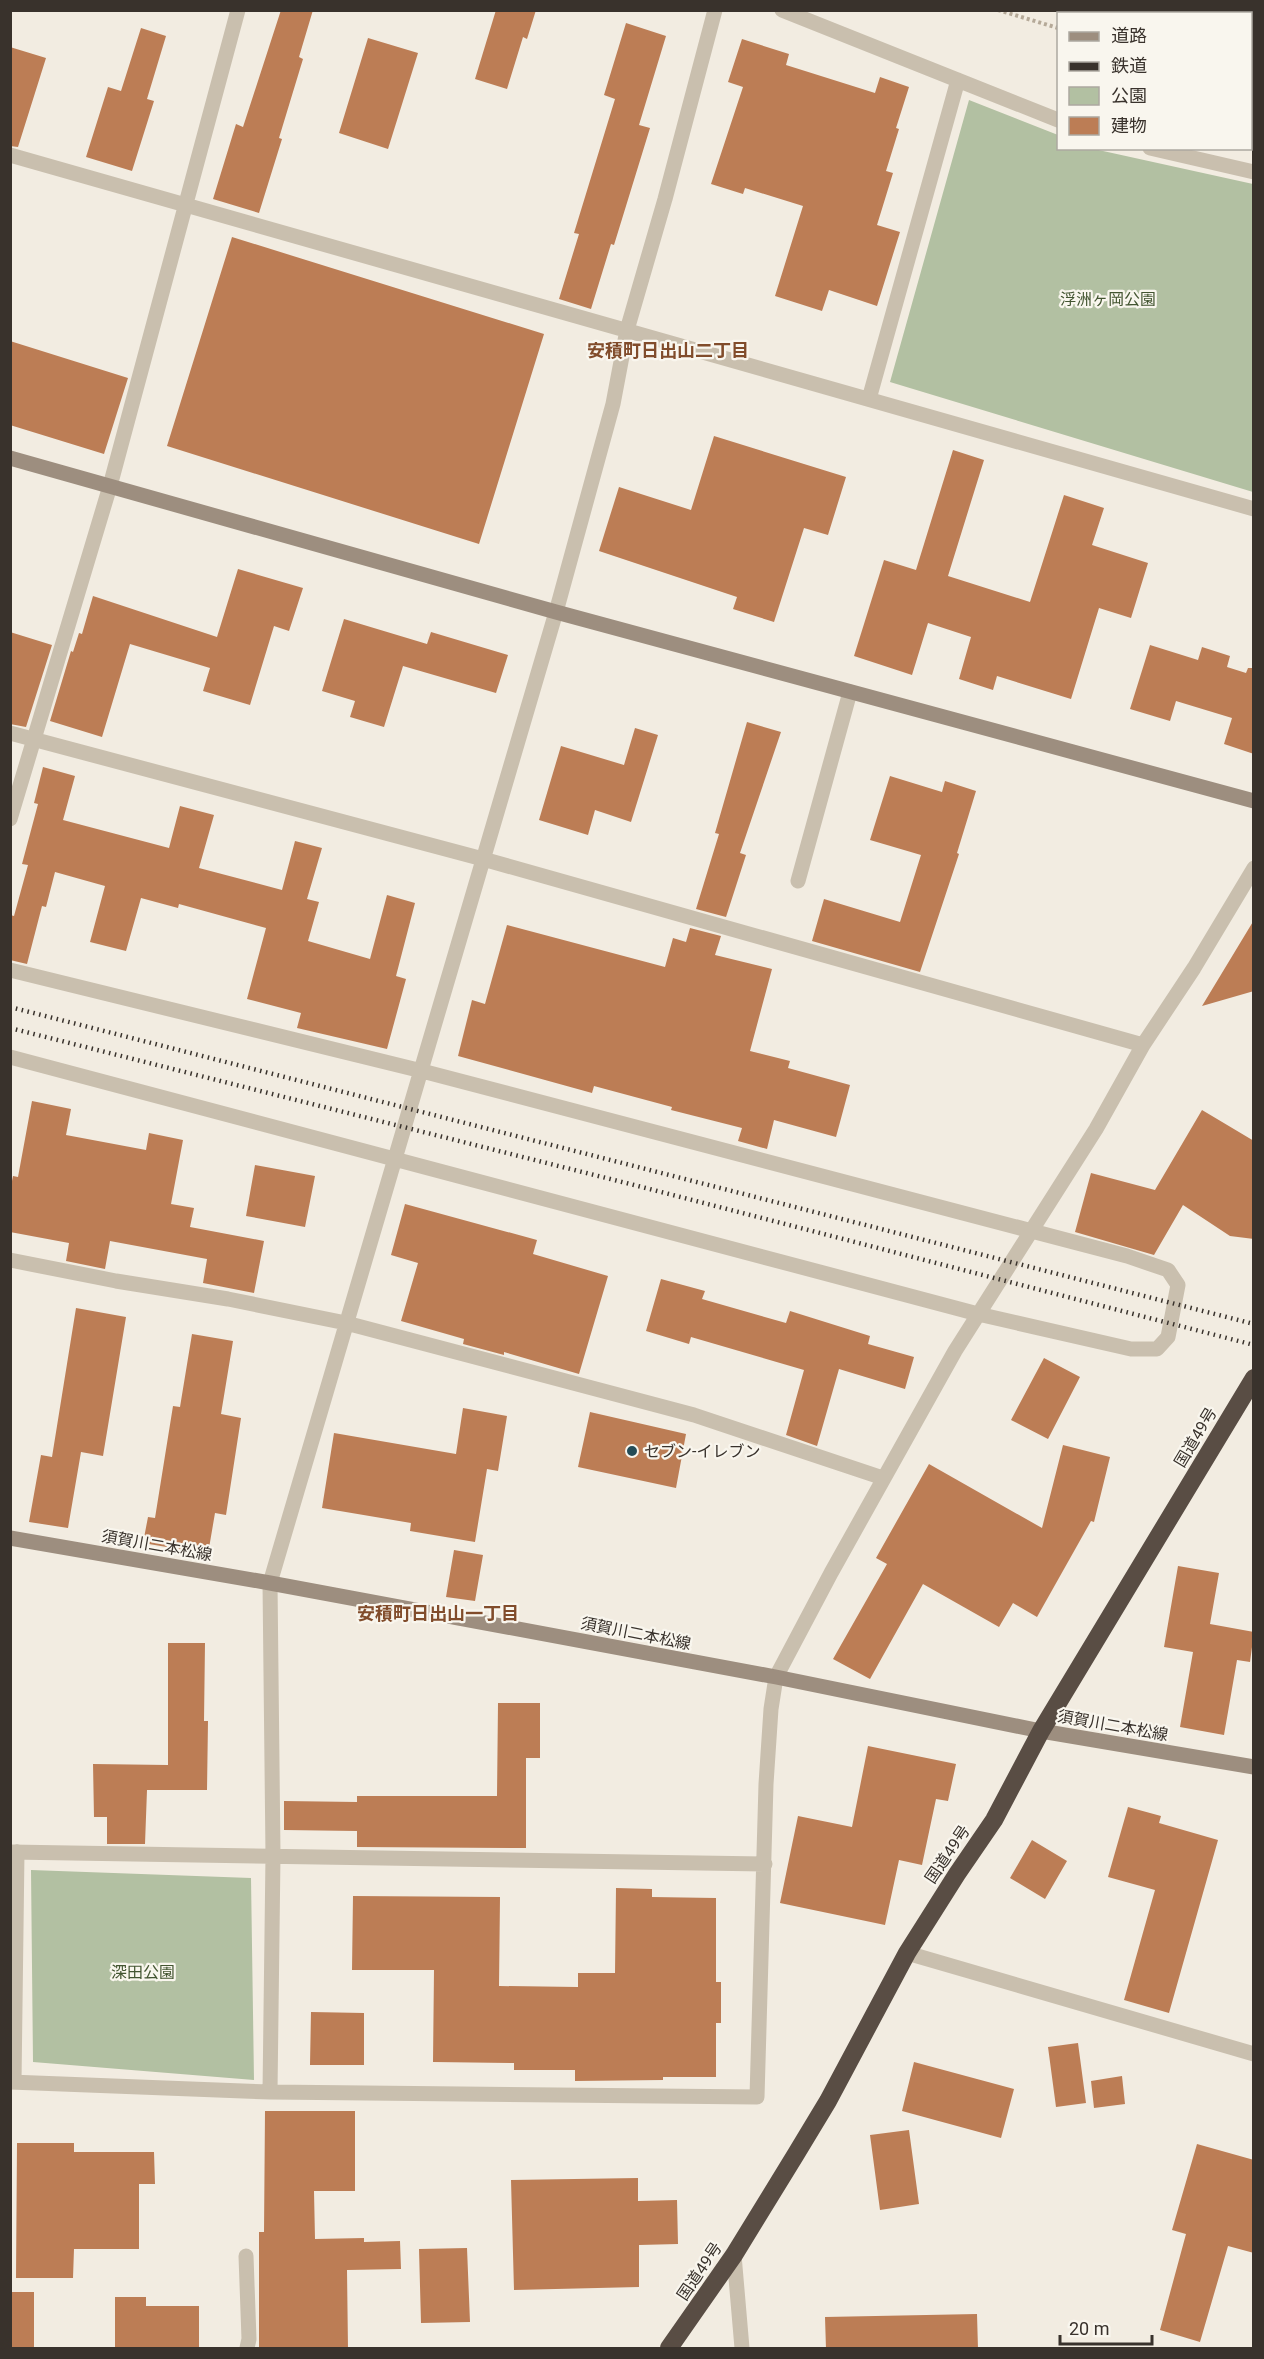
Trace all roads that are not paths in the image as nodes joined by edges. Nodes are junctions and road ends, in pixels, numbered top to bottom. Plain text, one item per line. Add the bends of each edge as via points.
1 (238, 10) edge
2 (715, 10) edge
3 (782, 10) edge
4 (958, 80) junction
5 (1057, 119) edge
6 (1159, 150) edge
7 (10, 155) edge
8 (1254, 172) edge
9 (188, 204) junction
10 (627, 330) junction
11 (869, 399) junction
12 (10, 458) edge
13 (110, 486) junction
14 (1254, 509) edge
15 (556, 612) junction
16 (850, 692) junction
17 (10, 732) edge
18 (33, 739) junction
19 (1254, 801) edge
20 (10, 819) edge
21 (483, 859) junction
22 (1254, 868) edge
23 (798, 881) dead end
24 (10, 970) edge
25 (1143, 1045) junction
26 (10, 1057) edge
27 (422, 1071) junction
28 (395, 1159) junction
29 (1032, 1232) junction
30 (10, 1260) edge
31 (978, 1314) junction
32 (346, 1323) junction
33 (1254, 1378) edge
34 (883, 1478) junction
35 (10, 1538) edge
36 (270, 1583) junction
37 (776, 1677) junction
38 (1041, 1731) junction
39 (1254, 1767) edge
40 (14, 1852) edge
41 (273, 1855) junction
42 (765, 1864) junction
43 (907, 1953) junction
44 (1254, 2054) edge
45 (12, 2082) edge
46 (270, 2092) junction
47 (734, 2255) junction
48 (246, 2256) dead end
49 (247, 2349) edge
50 (669, 2349) edge
51 (742, 2349) edge

1 - 9 street
2 - 10 street
3 - 4 street
4 - 5 street
4 - 11 street
6 - 8 street
7 - 9 street
9 - 10 street
9 - 13 street
10 - 11 street
10 - 15 street via 613,404
11 - 14 street
12 - 13 street
13 - 15 street
13 - 18 street
15 - 16 street
15 - 21 street
16 - 19 street
16 - 23 street
17 - 18 street
18 - 20 street
18 - 21 street
21 - 25 street
21 - 27 street
22 - 25 street
24 - 27 street
25 - 29 street
26 - 28 street
27 - 28 street
27 - 29 street
28 - 31 street
28 - 32 street
29 - 31 street
29 - 31 street via 1168,1270 1178,1285 1168,1337 1158,1349 1131,1349
30 - 32 street
31 - 34 street
32 - 34 street via 694,1415
32 - 36 street
33 - 38 highway, 国道49号
34 - 37 street
35 - 36 street, 須賀川二本松線
36 - 37 street, 須賀川二本松線
36 - 41 street
37 - 38 street, 須賀川二本松線
37 - 42 street via 771,1709
38 - 39 street, 須賀川二本松線
38 - 43 highway, 国道49号 via 994,1820
40 - 41 street
40 - 45 street
41 - 42 street
41 - 46 street
42 - 46 street via 757,2097
43 - 44 street
43 - 47 highway, 国道49号 via 828,2101
45 - 46 street
47 - 50 highway, 国道49号
47 - 51 street
48 - 49 street

